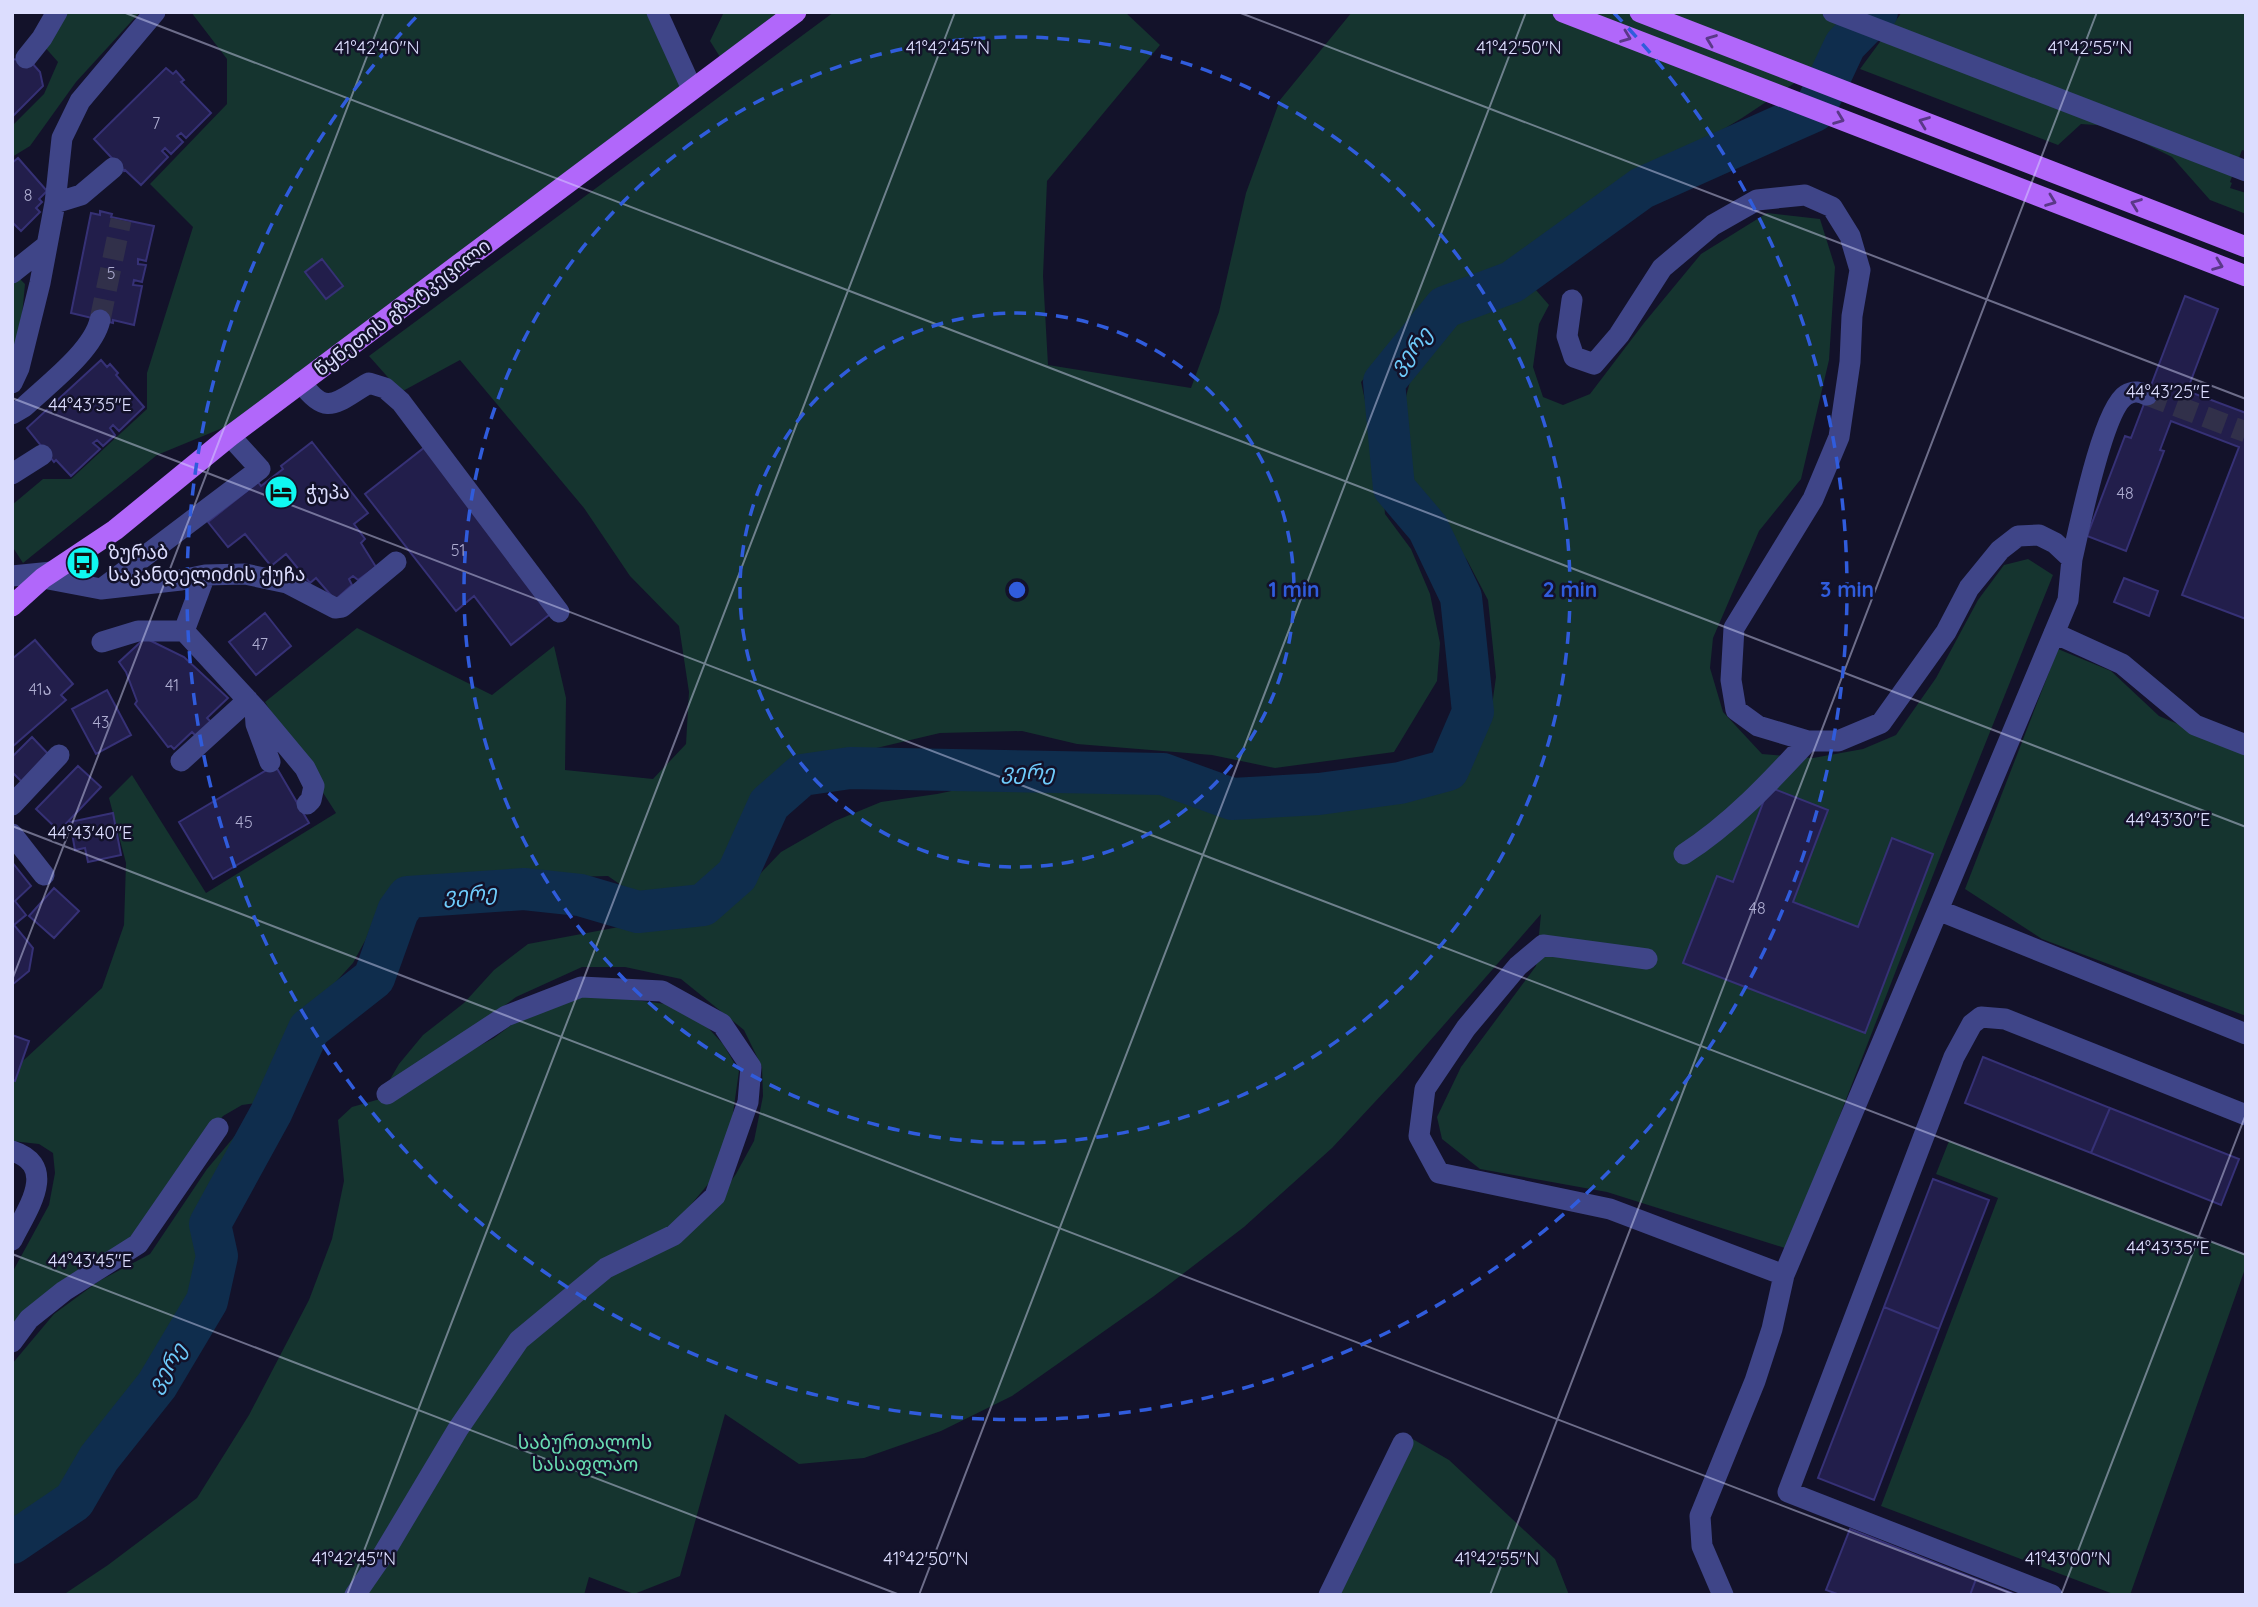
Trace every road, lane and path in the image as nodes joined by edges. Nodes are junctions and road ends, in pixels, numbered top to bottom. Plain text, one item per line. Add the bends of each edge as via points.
1 (57, 12) edge
2 (155, 12) edge
3 (657, 12) edge
4 (796, 12) edge
5 (1563, 12) edge
6 (1640, 12) edge
7 (1833, 12) edge
8 (26, 58) dead end
9 (692, 89) junction
10 (113, 168) dead end
11 (2241, 169) edge
12 (55, 203) junction
13 (46, 246) junction
14 (2246, 247) edge
15 (12, 273) edge
16 (2246, 276) edge
17 (1572, 300) dead end
18 (100, 320) tunnel mouth
19 (12, 383) edge
20 (301, 383) junction
21 (2147, 395) tunnel mouth
22 (12, 414) edge
23 (230, 436) junction
24 (42, 455) dead end
25 (12, 474) edge
26 (2072, 559) junction
27 (396, 562) dead end
28 (47, 575) junction
29 (205, 575) junction
30 (12, 576) edge
31 (101, 589) junction
32 (12, 606) edge
33 (559, 612) dead end
34 (184, 631) junction
35 (2054, 633) junction
36 (102, 642) dead end
37 (251, 704) junction
38 (1808, 741) junction
39 (2246, 745) edge
40 (59, 755) dead end
41 (181, 761) dead end
42 (270, 762) dead end
43 (307, 804) dead end
44 (12, 805) edge
45 (12, 834) edge
46 (1684, 853) dead end
47 (44, 875) dead end
48 (1938, 910) junction
49 (1647, 959) dead end
50 (2246, 1034) edge
51 (387, 1094) dead end
52 (2246, 1115) edge
53 (218, 1128) dead end
54 (12, 1151) edge
55 (12, 1240) edge
56 (1784, 1275) junction
57 (12, 1342) edge
58 (1403, 1443) dead end
59 (355, 1595) edge
60 (1329, 1595) edge
61 (1723, 1595) edge
62 (2052, 1595) edge

1 - 8 street
2 - 12 street via 70,118 60,149
3 - 9 street
4 - 9 main road, წყნეთის გზატკეცილი
5 -> 16 main road
14 -> 6 main road
7 - 11 street
9 - 20 main road, წყნეთის გზატკეცილი
10 - 12 street via 81,195
12 - 13 street
13 - 15 street
13 - 19 street via 29,330
17 - 38 street via 1570,346 1574,357 1594,364 1619,335 1662,268 1713,225 1757,200 1805,195 1832,207 1850,236 1860,270 1839,437 1813,499 1734,628 1731,680 1736,710 1758,726
18 - 22 street via 84,349
20 - 23 main road, წყნეთის გზატკეცილი
20 - 33 street via 320,403 331,405 369,383 385,388 401,402
21 - 26 street via 2135,391 2124,396 2110,418
23 - 28 main road, წყნეთის გზატკეცილი via 114,530
23 - 31 street via 260,470
24 - 25 street
26 - 35 street via 2068,600
26 - 38 street via 2055,542 2039,535 2018,536 1969,588 1946,632 1881,723 1838,741
27 - 29 street via 335,608 287,583 245,574
28 - 30 street
28 - 31 street
28 - 32 main road, წყნეთის გზატკეცილი
29 - 31 street
29 - 34 street
34 - 36 street via 138,631
34 - 37 street
35 - 39 street via 2122,664 2195,724
35 - 48 street
37 - 41 street
37 - 42 street
37 - 43 street via 305,768 314,786
38 - 46 street via 1710,837
40 - 44 street
45 - 47 street
48 - 50 street
48 - 56 street
49 - 56 street via 1543,945 1518,966 1466,1028 1425,1090 1419,1136 1439,1172 1610,1209
51 - 59 street via 506,1016 581,987 662,991 722,1024 751,1066 748,1102 715,1196 674,1235 606,1268 519,1340
52 - 62 street via 2005,1019 1981,1017 1972,1024 1954,1057 1788,1492
53 - 57 street via 138,1244 64,1291 29,1319
54 - 55 street via 31,1160 38,1185
56 - 61 street via 1755,1381 1700,1516 1702,1546
58 - 60 street

